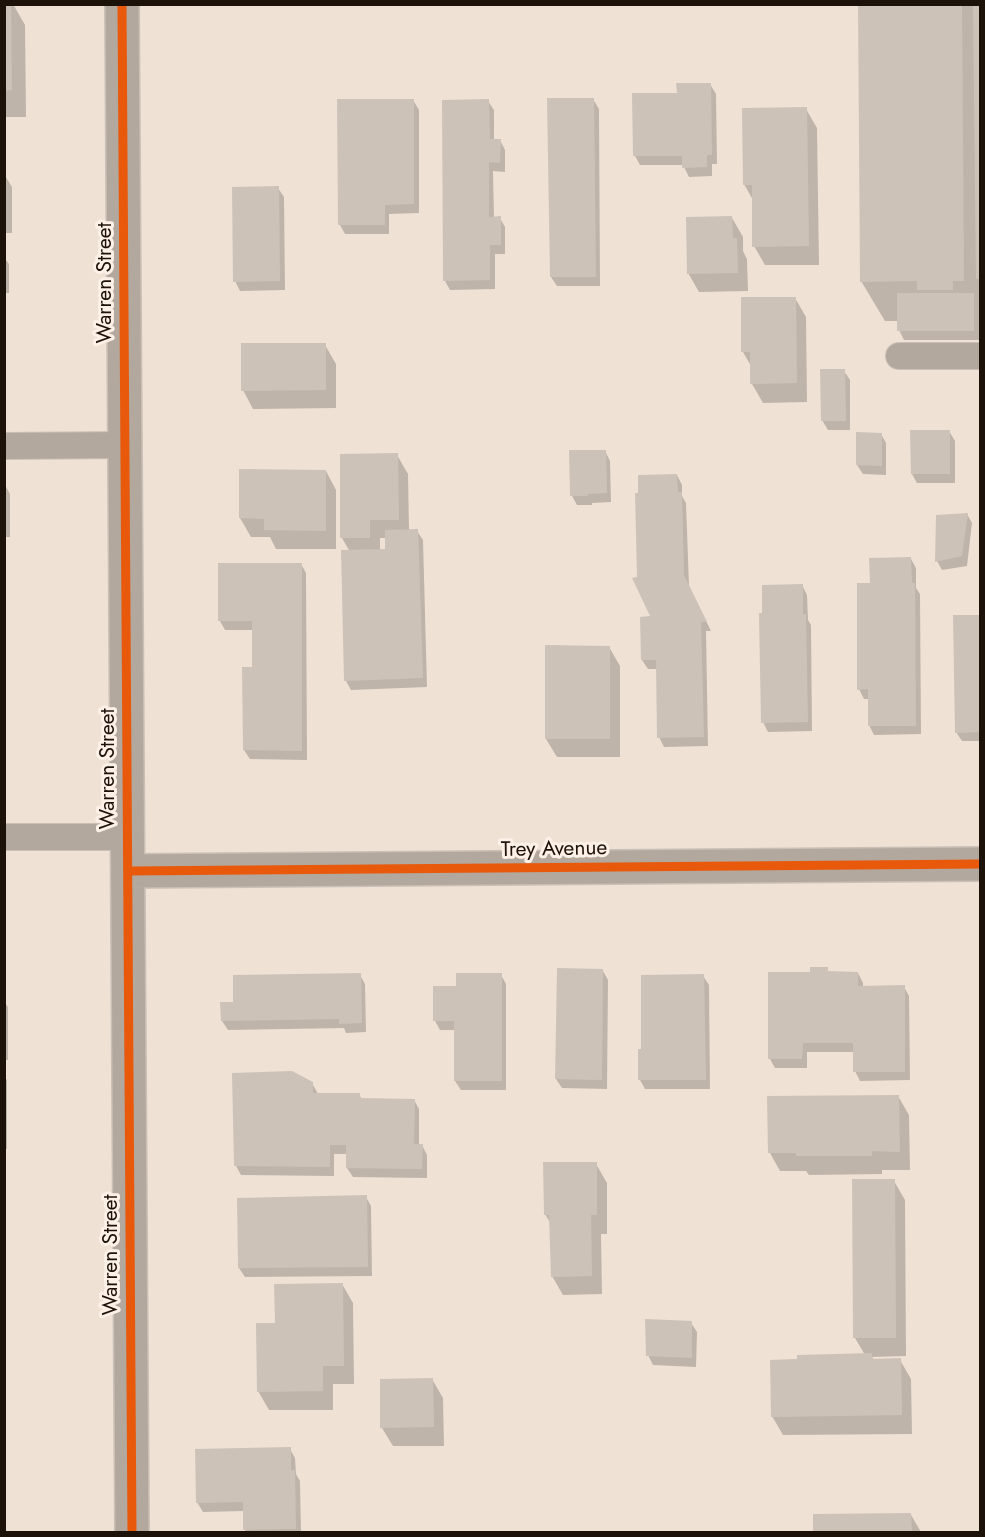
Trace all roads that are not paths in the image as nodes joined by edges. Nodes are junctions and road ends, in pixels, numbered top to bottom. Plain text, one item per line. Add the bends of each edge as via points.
1 (122, 4) edge
2 (899, 356) dead end
3 (981, 356) edge
4 (126, 445) junction
5 (4, 446) edge
6 (4, 837) edge
7 (127, 837) junction
8 (981, 864) edge
9 (128, 872) junction
10 (132, 1533) edge

1 - 4 street, Warren Street
2 - 3 lane
4 - 5 lane
4 - 7 street, Warren Street
6 - 7 lane
7 - 9 street, Warren Street
8 - 9 street, Trey Avenue
9 - 10 street, Warren Street

